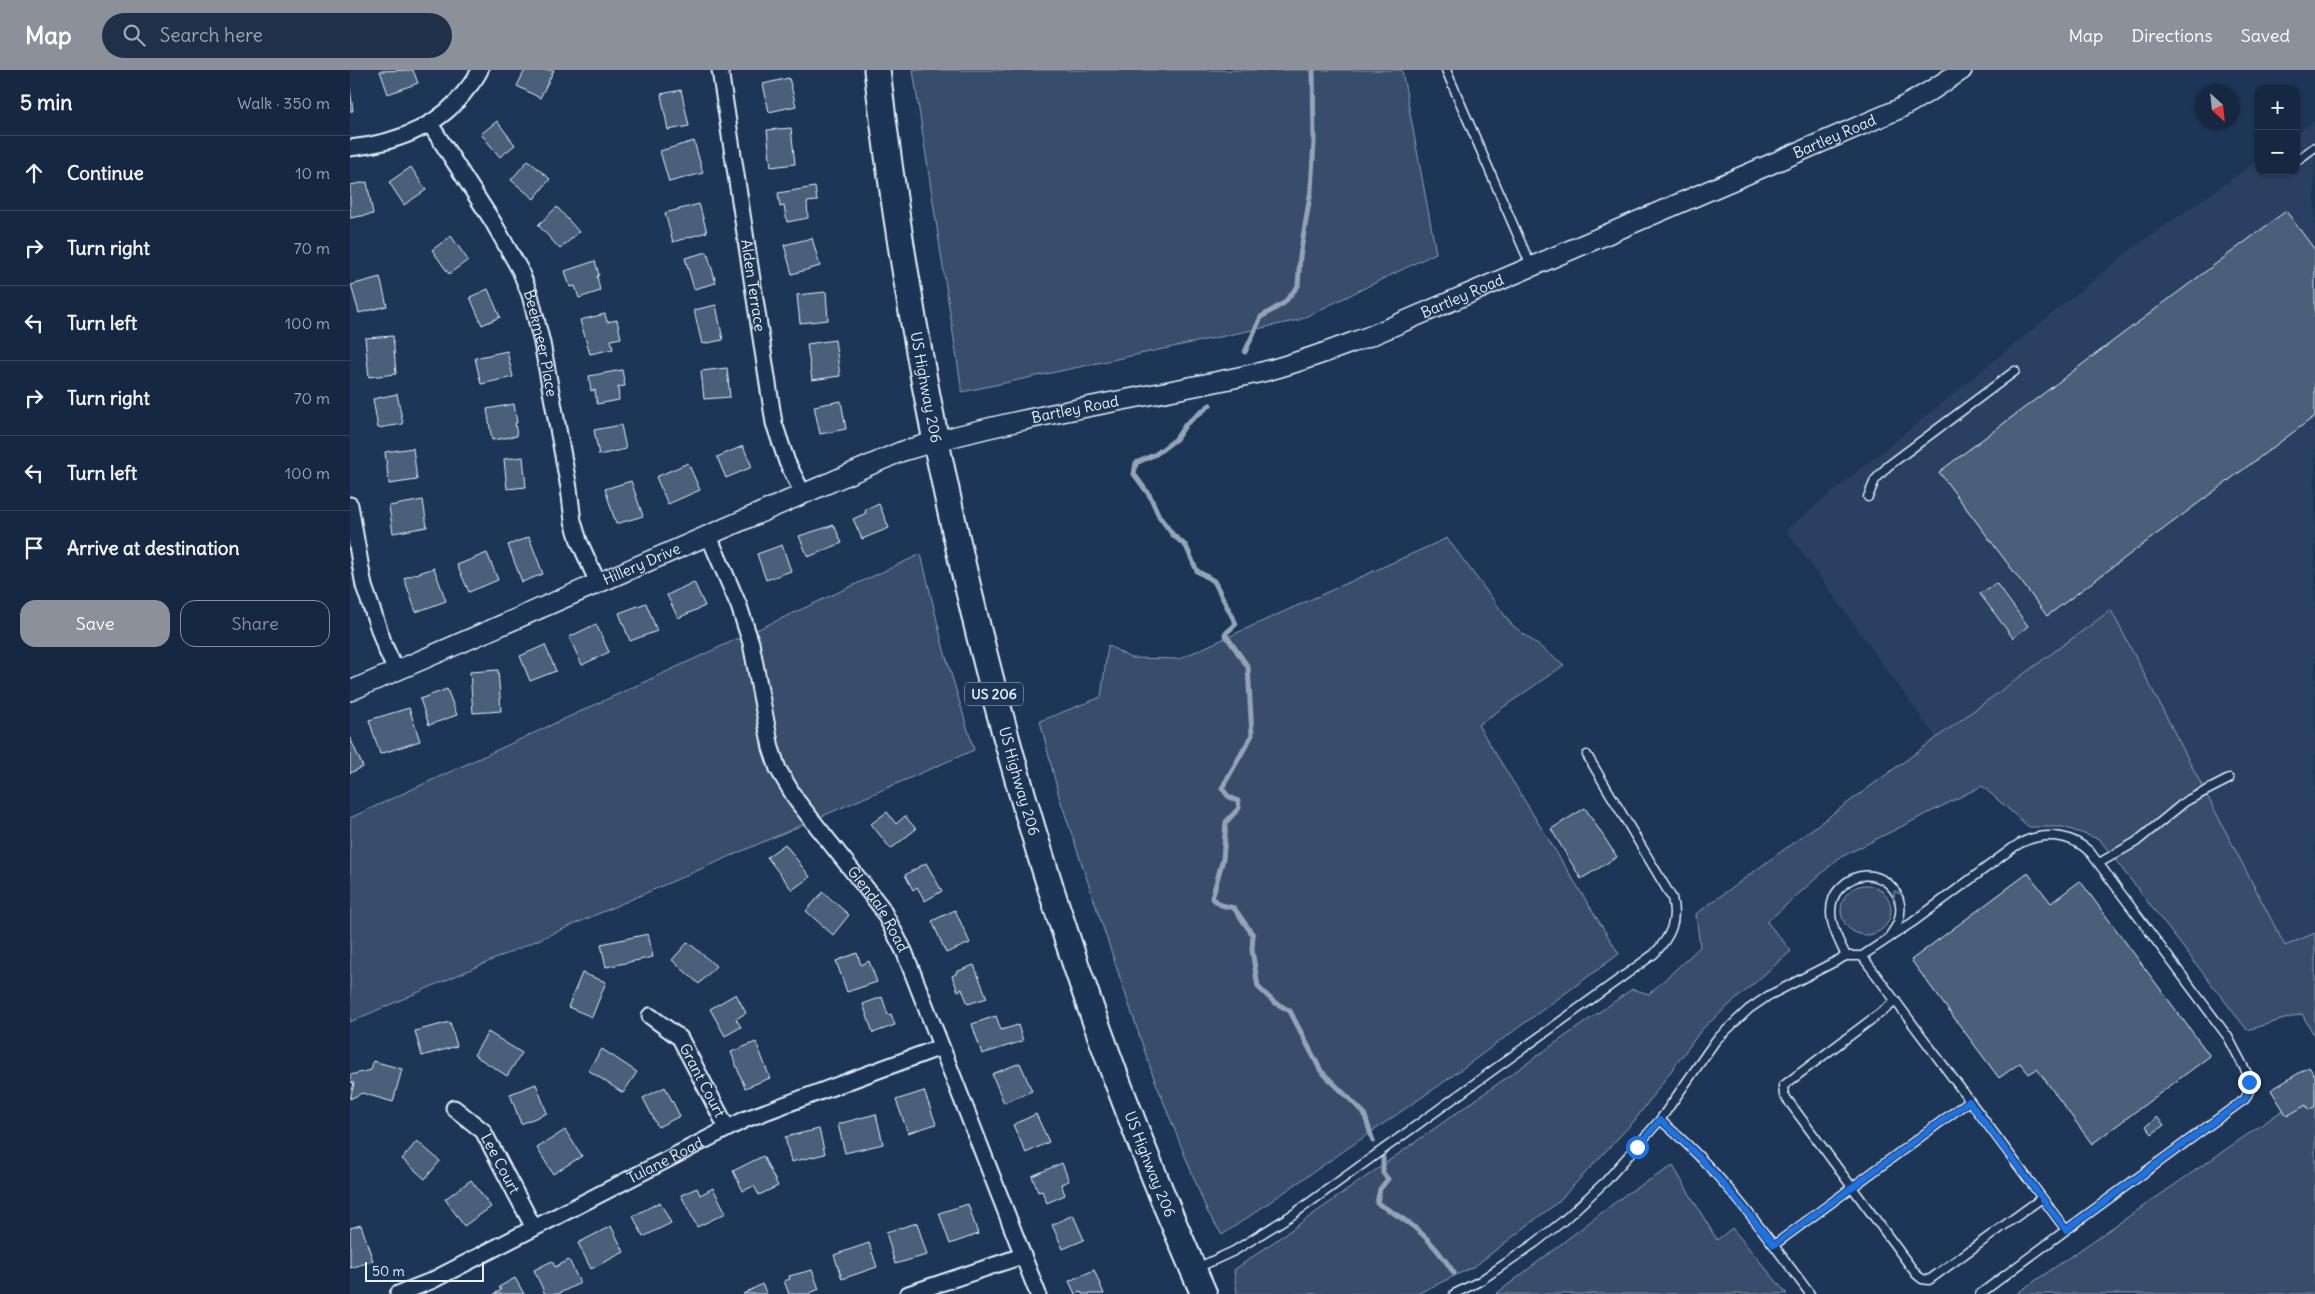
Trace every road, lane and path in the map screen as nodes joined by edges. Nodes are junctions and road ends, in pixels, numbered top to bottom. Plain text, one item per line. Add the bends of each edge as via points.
1 (480, 70) edge
2 (720, 70) edge
3 (877, 70) edge
4 (1446, 70) edge
5 (1962, 70) edge
6 (430, 124) junction
7 (2315, 147) edge
8 (350, 148) edge
9 (2300, 158) edge
10 (1530, 266) junction
11 (2015, 371) dead end
12 (934, 441) junction
13 (803, 494) junction
14 (1868, 497) dead end
15 (350, 505) edge
16 (708, 534) junction
17 (598, 583) junction
18 (396, 671) junction
19 (350, 691) edge
20 (1587, 755) dead end
21 (2230, 779) dead end
22 (2099, 863) junction
23 (1888, 937) junction
24 (1846, 956) junction
25 (1862, 956) junction
26 (1896, 1000) junction
27 (650, 1016) dead end
28 (941, 1048) junction
29 (1969, 1101) junction
30 (454, 1108) dead end
31 (1660, 1120) junction
32 (727, 1128) junction
33 (1852, 1188) junction
34 (2042, 1198) junction
35 (534, 1228) junction
36 (2066, 1230) junction
37 (1774, 1245) junction
38 (1022, 1256) junction
39 (1193, 1270) junction
40 (398, 1294) edge
41 (908, 1294) edge
42 (1038, 1294) edge
43 (1204, 1294) edge
44 (1454, 1294) edge
45 (1810, 1294) edge
46 (1980, 1294) edge

1 - 6 street via 460,100
2 - 13 street, Alden Terrace via 774,423 787,462
3 - 12 highway, US Highway 206 / US 206 via 901,252
4 - 10 lane
5 - 10 street, Bartley Road via 1898,109
6 - 8 street via 376,146
6 - 17 street, Beekmeer Place via 493,222 530,295 569,488 572,521
7 - 9 lane
10 - 12 street, Bartley Road via 1370,336 1290,364
11 - 14 lane via 1888,466 1875,480
12 - 13 street, Hillery Drive via 900,452
12 - 39 highway, US Highway 206 / US 206 via 971,603 1037,847 1114,1072
13 - 16 street, Hillery Drive
15 - 18 street via 364,586
16 - 17 street, Hillery Drive
16 - 28 street, Glendale Road via 751,643 778,769 797,801 881,907 904,951
17 - 18 street, Hillery Drive
18 - 19 street, Hillery Drive
20 - 39 lane via 1672,898 1675,914 1673,928 1666,941 1654,954 1295,1213 1234,1250
21 - 22 lane via 2186,801 2136,842
22 - 23 lane via 2085,847 2066,837 2042,836 2026,840
22 - 36 lane via 2228,1037 2247,1072 2250,1087 2245,1099
23 -> 24 lane via 1901,916 1895,890 1884,880 1872,876 1852,879 1837,891 1831,907
23 - 25 lane
24 - 25 lane
24 - 31 lane via 1768,996 1740,1016 1703,1058
25 - 26 lane
26 - 29 lane
26 - 33 lane via 1783,1086 1784,1095
27 - 32 street, Grant Court via 680,1038
28 - 32 street, Tulane Road via 786,1103
28 - 38 street, Glendale Road
29 - 33 lane
29 - 34 lane
30 - 35 street, Lee Court via 482,1131
31 - 37 lane via 1700,1158
31 - 44 lane via 1606,1181 1563,1221 1506,1264
32 - 35 street, Tulane Road
33 - 34 lane via 1916,1274 1929,1280
33 - 37 lane
34 - 36 lane
35 - 40 street, Tulane Road via 431,1281
36 - 46 lane
37 - 45 lane
38 - 41 street
38 - 42 street, Glendale Road
39 - 43 highway, US Highway 206 / US 206

